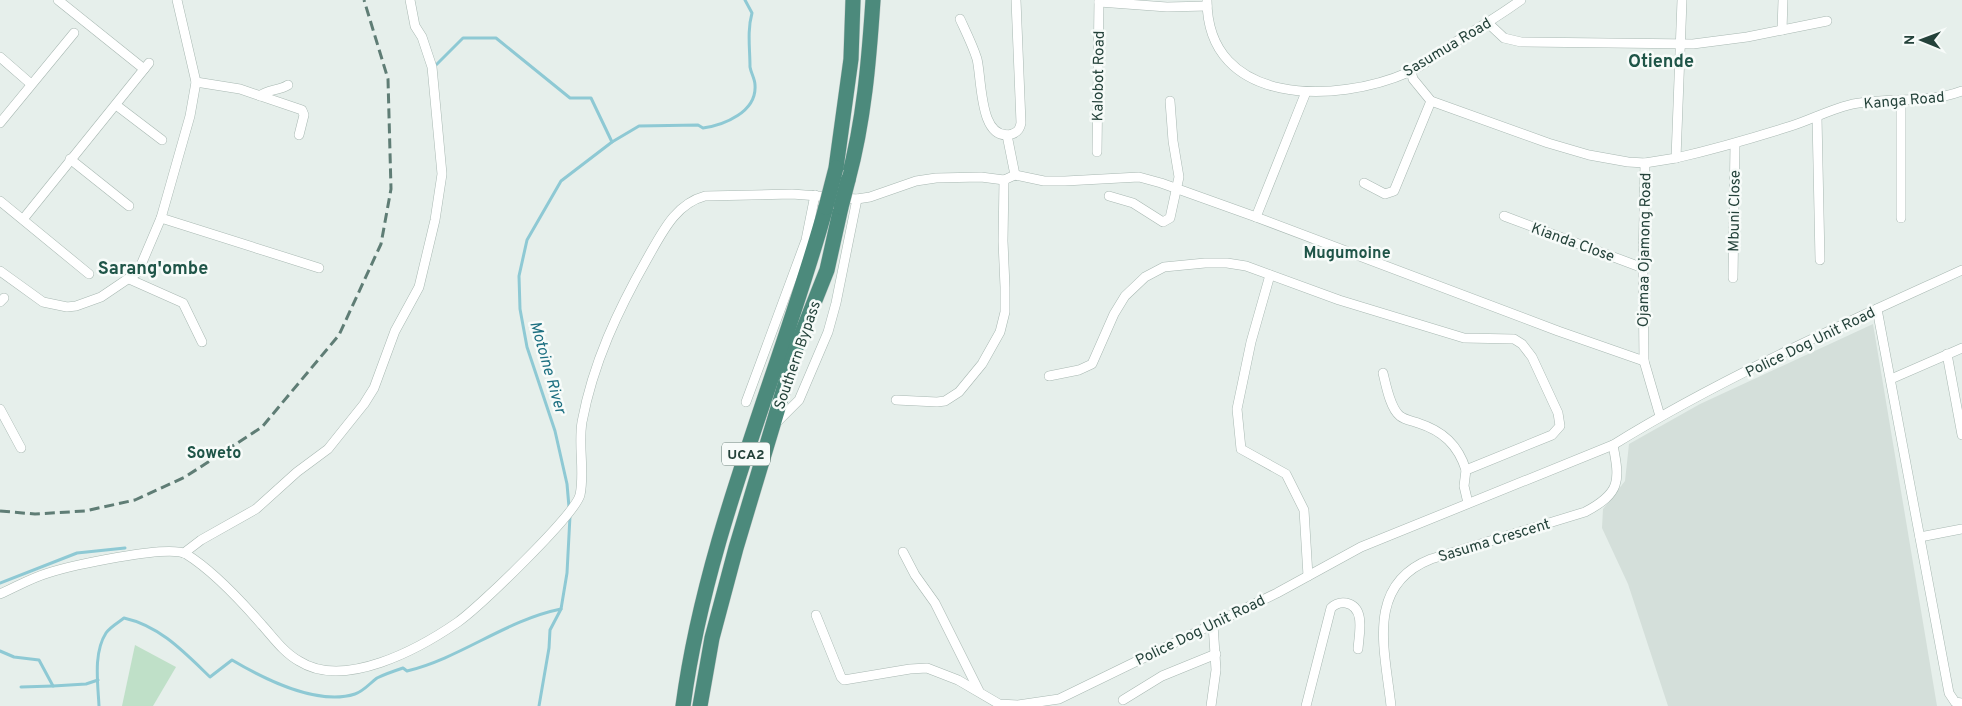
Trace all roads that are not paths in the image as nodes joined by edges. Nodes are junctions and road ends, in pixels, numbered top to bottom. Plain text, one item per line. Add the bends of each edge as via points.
1 (58, 0) edge
2 (177, 0) edge
3 (410, 0) edge
4 (853, 0) edge
5 (873, 0) edge
6 (1016, 0) edge
7 (1521, 0) edge
8 (1682, 0) edge
9 (1783, 0) edge
10 (1099, 1) edge
11 (1207, 3) edge
12 (960, 19) dead end
13 (1828, 21) dead end
14 (1488, 22) junction
15 (1782, 30) junction
16 (74, 33) dead end
17 (1681, 44) junction
18 (0, 57) edge
19 (1411, 71) junction
20 (196, 82) junction
21 (31, 84) junction
22 (288, 85) dead end
23 (1962, 91) edge
24 (1306, 92) junction
25 (260, 96) junction
26 (1901, 100) junction
27 (1170, 101) dead end
28 (1431, 102) junction
29 (116, 105) junction
30 (1817, 117) junction
31 (0, 124) edge
32 (299, 135) dead end
33 (1006, 135) junction
34 (162, 140) dead end
35 (1735, 144) junction
36 (1097, 152) dead end
37 (1676, 158) junction
38 (70, 159) junction
39 (1645, 163) junction
40 (1015, 175) junction
41 (1004, 180) junction
42 (1364, 183) dead end
43 (1178, 189) junction
44 (815, 194) junction
45 (1108, 196) dead end
46 (857, 199) junction
47 (0, 201) edge
48 (129, 206) dead end
49 (834, 207) junction
50 (1504, 216) dead end
51 (1256, 217) junction
52 (24, 218) junction
53 (161, 218) junction
54 (1902, 218) dead end
55 (1820, 260) dead end
56 (319, 268) dead end
57 (1643, 268) junction
58 (1962, 270) edge
59 (0, 271) edge
60 (88, 274) dead end
61 (1270, 276) junction
62 (1733, 278) dead end
63 (129, 279) junction
64 (1877, 309) junction
65 (202, 342) dead end
66 (1962, 348) edge
67 (1947, 354) junction
68 (1644, 361) junction
69 (1383, 373) dead end
70 (1049, 376) dead end
71 (1891, 379) junction
72 (896, 400) dead end
73 (746, 402) dead end
74 (0, 410) edge
75 (1660, 416) junction
76 (774, 426) junction
77 (1962, 435) edge
78 (1613, 444) junction
79 (21, 448) dead end
80 (1466, 470) junction
81 (1468, 503) junction
82 (1962, 529) edge
83 (1920, 537) junction
84 (903, 552) dead end
85 (184, 553) junction
86 (1308, 576) junction
87 (0, 594) edge
88 (816, 615) dead end
89 (1213, 624) junction
90 (1358, 649) dead end
91 (1216, 654) junction
92 (980, 694) junction
93 (1059, 699) junction
94 (1123, 700) dead end
95 (1962, 703) edge
96 (684, 706) edge
97 (700, 706) edge
98 (1047, 706) edge
99 (1211, 706) edge
100 (1306, 706) edge
101 (1391, 706) edge

1 - 29 street via 146,66
2 - 20 street
3 - 85 street via 415,26 422,36 432,67 442,174 419,287 395,331 374,388 328,449 256,509 200,540
4 - 49 highway, Southern Bypass / UCA2, bridge via 851,58
5 - 49 highway, Southern Bypass / UCA2, bridge via 869,61 856,153 848,180
6 - 33 street via 1021,123 1020,129
7 - 14 street, Sasumua Road
8 - 17 street
9 - 15 street
10 - 11 street via 1167,7
10 - 36 street, Kalobot Road
11 - 24 street, Sasumua Road via 1210,35 1227,62 1252,79
12 - 33 street via 976,57 988,120 994,132
13 - 15 street
14 - 17 street via 1504,38 1521,42
14 - 19 street, Sasumua Road
15 - 17 street via 1717,42
16 - 21 street
17 - 37 street
18 - 21 street
19 - 24 street, Sasumua Road via 1351,91
19 - 28 street
20 - 25 street via 240,89
20 - 53 street via 190,116
21 - 31 street
22 - 25 street
23 - 26 street, Kanga Road via 1948,96
24 - 51 street
25 - 32 street via 302,110
26 - 30 street, Kanga Road via 1848,106
26 - 54 street
27 - 43 street via 1173,141 1179,166
28 - 39 street, Ojamaa Ojamong Road via 1589,155
28 - 42 street via 1394,191 1385,194
29 - 34 street
29 - 38 street
30 - 35 street, Kanga Road
30 - 55 street
33 - 40 street
35 - 37 street, Kanga Road
35 - 62 street, Mbuni Close
37 - 39 street, Kanga Road
38 - 48 street
38 - 52 street
39 - 57 street, Ojamaa Ojamong Road
40 - 41 street
40 - 43 street via 1044,181 1139,177
41 - 46 street via 936,178
41 - 72 street via 1006,288 1000,332 979,369 959,392 937,402
43 - 45 street via 1172,214 1162,222 1138,205
43 - 51 street
44 - 46 street
44 - 73 street via 806,240
44 - 85 street via 706,196 694,199 675,214 625,296 603,345 582,424 579,497 494,591 459,622 378,663 347,670 322,670 298,661 230,591
46 - 76 street via 828,332 799,400
47 - 52 street
49 - 76 highway, Southern Bypass / UCA2 via 827,270 796,348
49 - 96 highway, Southern Bypass / UCA2 via 762,403 718,550 691,659
50 - 57 street, Kianda Close
51 - 68 street
52 - 60 street
53 - 56 street
53 - 63 street via 138,272
57 - 68 street, Ojamaa Ojamong Road
58 - 64 street, Police Dog Unit Road
59 - 63 street via 42,302 67,307 101,297
61 - 70 street via 1246,266 1227,263 1164,267 1145,277 1125,296 1092,364
61 - 80 street via 1464,338 1514,339 1522,344 1532,357 1558,412 1560,426 1552,435
61 - 86 street via 1251,342 1237,409 1242,449 1286,474 1304,510
63 - 65 street via 183,303
64 - 71 street
64 - 75 street, Police Dog Unit Road
66 - 67 street
67 - 71 street
67 - 77 street
68 - 75 street, Ojamaa Ojamong Road
69 - 80 street via 1400,416 1441,433 1452,442
71 - 83 street
74 - 79 street
75 - 78 street
76 - 97 highway, Southern Bypass / UCA2 via 712,638
78 - 81 street, Police Dog Unit Road
78 - 101 street, Sasuma Crescent via 1618,471 1615,487 1604,503 1586,512 1469,546 1408,571 1394,588 1385,608 1382,627
80 - 81 street via 1464,486
81 - 86 street, Police Dog Unit Road via 1361,547
82 - 83 street
83 - 95 street via 1949,693 1955,702
84 - 92 street via 935,603
85 - 87 street via 152,552 91,562 47,573
86 - 89 street, Police Dog Unit Road
88 - 92 street, Police Dog Unit Road via 844,680 927,668 958,680
89 - 91 street
89 - 93 street, Police Dog Unit Road
90 - 100 street via 1359,616 1356,608 1348,603 1335,604 1331,608
91 - 94 street via 1162,676
91 - 99 street
92 - 93 street, Police Dog Unit Road via 993,702 1007,705
93 - 98 street

